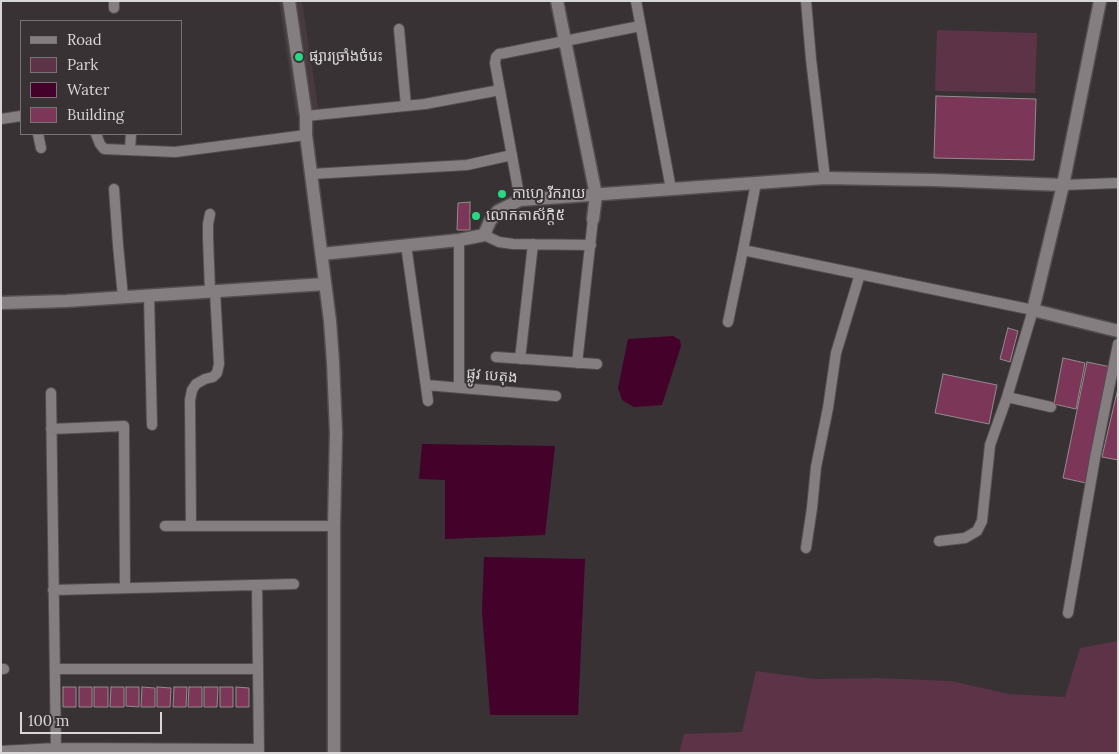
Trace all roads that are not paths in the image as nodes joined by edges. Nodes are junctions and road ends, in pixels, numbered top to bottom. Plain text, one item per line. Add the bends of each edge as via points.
1 (289, 1) edge
2 (557, 1) edge
3 (636, 1) edge
4 (806, 1) edge
5 (1100, 1) edge
6 (640, 26) junction
7 (399, 29) dead end
8 (565, 40) junction
9 (500, 90) junction
10 (406, 106) junction
11 (20, 116) edge
12 (306, 116) junction
13 (1, 120) edge
14 (38, 135) edge
15 (96, 135) edge
16 (131, 135) edge
17 (306, 135) junction
18 (41, 148) dead end
19 (130, 150) junction
20 (512, 155) junction
21 (311, 174) junction
22 (825, 178) junction
23 (756, 183) junction
24 (1118, 183) edge
25 (1062, 185) junction
26 (671, 188) junction
27 (114, 189) dead end
28 (596, 195) junction
29 (520, 200) junction
30 (210, 214) dead end
31 (593, 218) joint
32 (484, 235) junction
33 (460, 240) junction
34 (533, 244) junction
35 (406, 245) junction
36 (591, 245) junction
37 (743, 250) junction
38 (322, 254) junction
39 (860, 274) junction
40 (325, 284) junction
41 (212, 291) junction
42 (149, 295) junction
43 (123, 297) junction
44 (1, 303) edge
45 (1033, 310) junction
46 (728, 322) dead end
47 (1118, 331) edge
48 (1118, 344) edge
49 (496, 357) dead end
50 (520, 359) junction
51 (577, 363) junction
52 (597, 364) dead end
53 (426, 385) junction
54 (459, 388) junction
55 (51, 393) dead end
56 (556, 396) dead end
57 (1007, 397) junction
58 (428, 401) dead end
59 (1051, 408) dead end
60 (152, 425) dead end
61 (51, 429) junction
62 (165, 526) dead end
63 (191, 526) junction
64 (334, 526) junction
65 (939, 541) dead end
66 (806, 548) dead end
67 (294, 584) dead end
68 (257, 585) junction
69 (125, 588) junction
70 (53, 590) junction
71 (1068, 613) dead end
72 (54, 669) junction
73 (258, 669) junction
74 (56, 750) edge
75 (1, 751) edge
76 (259, 751) edge
77 (334, 753) edge

1 - 12 street
2 - 8 street
3 - 6 street
4 - 22 street
5 - 25 street
6 - 8 street
6 - 26 street
7 - 10 street
8 - 9 street via 499,54 494,63
8 - 28 street
9 - 10 street
9 - 20 street
10 - 12 street
11 - 13 street
12 - 17 street
14 - 18 street
15 - 19 street via 104,148
16 - 19 street
17 - 19 street via 175,152
17 - 21 street
20 - 21 street via 468,165
20 - 29 street
21 - 38 street
22 - 23 street
22 - 25 street
23 - 26 street
23 - 37 street
24 - 25 street
25 - 45 street
26 - 28 street
27 - 43 street
28 - 29 street
28 - 31 street
29 - 32 street via 498,212
30 - 41 street via 208,237
31 - 36 street
32 - 33 street
32 - 34 street via 499,242
33 - 35 street
33 - 54 street
34 - 36 street
34 - 50 street
35 - 38 street
35 - 53 street
36 - 51 street
37 - 39 street
37 - 46 street
38 - 40 street
39 - 45 street
39 - 66 street via 836,353
40 - 41 street
40 - 64 street via 334,362
41 - 42 street
41 - 63 street via 219,364 213,377 196,384 190,400
42 - 43 street
42 - 60 street
43 - 44 street
45 - 47 street
45 - 57 street
48 - 71 street
49 - 50 street
50 - 51 street
51 - 52 street
53 - 54 street, ផ្លូវ បេតុង
53 - 58 street
54 - 56 street, ផ្លូវ បេតុង
55 - 61 street
57 - 59 street
57 - 65 street via 990,445 982,521 977,531 965,538
61 - 69 street via 124,426
61 - 70 street
62 - 63 street
63 - 64 street
64 - 77 street
67 - 68 street
68 - 69 street
68 - 73 street
69 - 70 street
70 - 72 street
72 - 73 street
72 - 74 street
73 - 76 street
74 - 75 street
74 - 76 street

